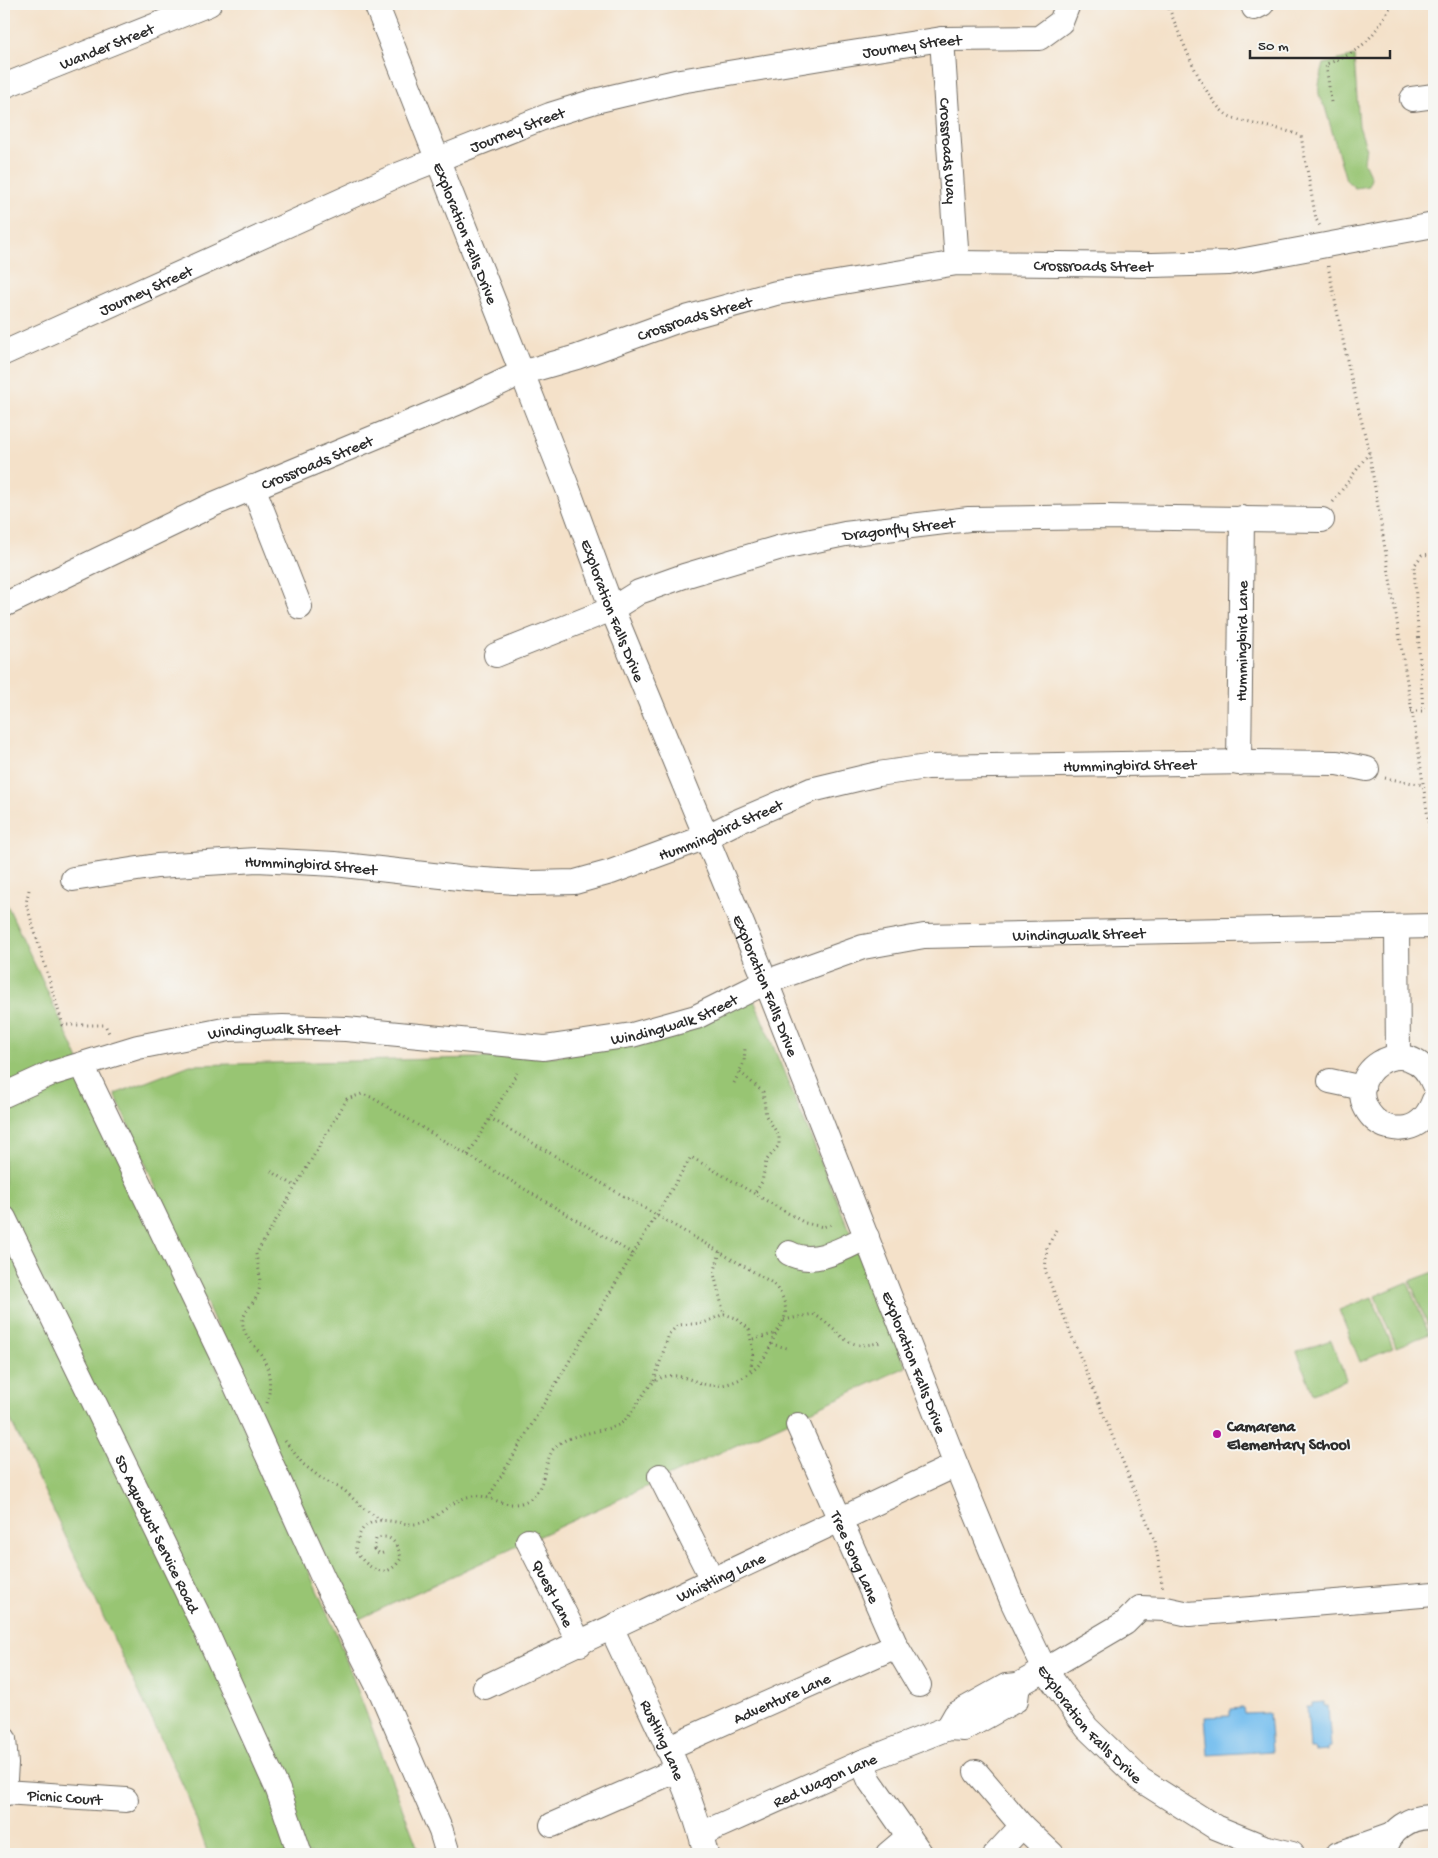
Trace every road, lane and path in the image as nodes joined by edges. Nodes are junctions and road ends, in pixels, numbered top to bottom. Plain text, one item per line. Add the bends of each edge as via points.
1 (209, 4) edge
2 (376, 4) edge
3 (1167, 4) edge
4 (1392, 4) edge
5 (1064, 13) edge
6 (942, 39) junction
7 (4, 86) edge
8 (1331, 102) dead end
9 (438, 158) junction
10 (1434, 225) edge
11 (1325, 246) junction
12 (957, 263) junction
13 (4, 353) edge
14 (521, 373) junction
15 (1369, 452) junction
16 (253, 487) junction
17 (1242, 518) junction
18 (1322, 520) joint
19 (1434, 554) edge
20 (4, 605) edge
21 (300, 607) dead end
22 (612, 609) junction
23 (496, 655) dead end
24 (1412, 711) junction
25 (1240, 763) junction
26 (1367, 769) joint
27 (1424, 785) junction
28 (706, 837) junction
29 (1434, 860) edge
30 (73, 879) dead end
31 (29, 890) dead end
32 (1434, 926) edge
33 (1397, 927) junction
34 (766, 982) junction
35 (110, 1035) dead end
36 (745, 1048) dead end
37 (1398, 1056) junction
38 (82, 1065) junction
39 (740, 1072) junction
40 (517, 1073) dead end
41 (1330, 1081) dead end
42 (734, 1083) dead end
43 (1434, 1085) edge
44 (1363, 1088) junction
45 (4, 1095) edge
46 (1434, 1100) edge
47 (490, 1118) junction
48 (468, 1155) junction
49 (271, 1171) dead end
50 (296, 1186) junction
51 (754, 1194) junction
52 (656, 1215) junction
53 (4, 1218) edge
54 (834, 1223) dead end
55 (1056, 1230) dead end
56 (867, 1237) junction
57 (720, 1252) junction
58 (633, 1254) junction
59 (789, 1254) dead end
60 (724, 1314) junction
61 (784, 1320) junction
62 (775, 1334) junction
63 (753, 1340) junction
64 (881, 1342) dead end
65 (771, 1344) junction
66 (787, 1348) dead end
67 (750, 1373) junction
68 (654, 1382) junction
69 (266, 1408) dead end
70 (798, 1425) dead end
71 (283, 1438) dead end
72 (956, 1465) junction
73 (660, 1476) dead end
74 (488, 1498) junction
75 (840, 1519) junction
76 (381, 1520) junction
77 (528, 1541) dead end
78 (383, 1553) dead end
79 (712, 1579) junction
80 (1434, 1594) edge
81 (1166, 1596) dead end
82 (612, 1629) junction
83 (580, 1644) junction
84 (896, 1646) junction
85 (1045, 1670) junction
86 (919, 1685) dead end
87 (485, 1687) dead end
88 (4, 1739) edge
89 (667, 1748) junction
90 (862, 1762) junction
91 (677, 1770) junction
92 (976, 1772) dead end
93 (4, 1793) edge
94 (126, 1800) dead end
95 (1434, 1818) edge
96 (552, 1825) dead end
97 (1022, 1826) junction
98 (704, 1844) edge
99 (1388, 1844) edge
100 (914, 1846) edge
101 (300, 1854) edge
102 (448, 1854) edge
103 (888, 1854) edge
104 (996, 1854) edge
105 (1052, 1854) edge
106 (1292, 1854) edge
107 (1338, 1854) edge

1 - 7 street, Wander Street
2 - 9 street, Exploration Falls Drive
3 - 11 path via 1209,98 1229,116 1282,128 1301,136 1316,219 1323,230
4 - 8 path via 1365,46 1344,59 1326,64
5 - 6 street, Journey Street via 1040,38
6 - 9 street, Journey Street via 658,86 550,115
6 - 12 street, Crossroads Way
9 - 13 street, Journey Street
9 - 14 street, Exploration Falls Drive
10 - 11 street, Crossroads Street
11 - 12 street, Crossroads Street via 1229,263
11 - 15 path via 1348,366
12 - 14 street, Crossroads Street via 776,293 682,319 577,357
14 - 16 street, Crossroads Street
14 - 22 street, Exploration Falls Drive
15 - 18 path
15 - 24 path
16 - 20 street, Crossroads Street
16 - 21 street
17 - 18 street, Dragonfly Street
17 - 22 street, Dragonfly Street via 968,519 872,530 730,561 639,592
17 - 25 street, Hummingbird Lane
19 - 24 path via 1422,555 1414,566 1423,711
22 - 23 street, Dragonfly Street
22 - 28 street, Exploration Falls Drive
24 - 27 path
25 - 26 street, Hummingbird Street via 1337,764
25 - 28 street, Hummingbird Street via 927,767 878,774 811,790
26 - 27 path via 1390,781
27 - 29 path
28 - 30 street, Hummingbird Street via 575,882 468,879 342,865 257,860 157,866
28 - 34 street, Exploration Falls Drive
31 - 35 path via 26,903 63,1025 105,1025
32 - 33 street, Windingwalk Street
33 - 34 street, Windingwalk Street via 924,936 863,947
33 - 37 street
34 - 38 street, Windingwalk Street via 696,1017 632,1035 544,1048 283,1027 229,1029 138,1047
34 - 56 street, Exploration Falls Drive
36 - 39 path
37 - 43 street via 1422,1065
37 - 44 street via 1379,1062 1365,1078
38 - 45 street, Windingwalk Street via 50,1074
38 - 102 street via 227,1367 324,1580 382,1694
39 - 42 path
39 - 51 path via 764,1092 766,1116 779,1136 779,1145 766,1161 762,1182
40 - 47 path
41 - 44 street
44 - 46 street via 1363,1101 1368,1112 1376,1122 1388,1127 1412,1127 1423,1120
47 - 48 path
47 - 52 path
48 - 50 path via 362,1094 347,1099
48 - 58 path
49 - 50 path
50 - 69 path via 256,1254 258,1294 246,1311 242,1324 246,1338 263,1357 269,1375 270,1394
51 - 52 path via 691,1156
51 - 54 path via 805,1223 823,1227
52 - 57 path
52 - 58 path
53 - 101 street, SD Aqueduct Service Road via 204,1627 278,1790
55 - 81 path via 1047,1248 1046,1270 1155,1541
56 - 59 street via 834,1253 810,1258
56 - 72 street, Exploration Falls Drive
57 - 60 path via 714,1274
57 - 61 path via 780,1290 785,1301
58 - 74 path
60 - 63 path via 736,1318 750,1329
60 - 68 path via 704,1323 678,1325 669,1334
61 - 62 path
61 - 64 path via 813,1314 855,1345 866,1347
62 - 63 path
62 - 65 path
63 - 67 path
65 - 66 path
65 - 67 path via 761,1363
67 - 68 path via 724,1385 680,1376 665,1376
68 - 74 path via 620,1425 576,1436 553,1450 535,1494 521,1503 505,1504
70 - 75 street, Tree Song Lane
71 - 76 path via 302,1464 344,1490
72 - 75 street, Whistling Lane
72 - 85 street, Exploration Falls Drive via 1013,1604
73 - 79 street
74 - 76 path via 473,1496 461,1500 416,1524
75 - 79 street, Whistling Lane
75 - 84 street, Tree Song Lane
76 - 78 path via 366,1525 358,1537 355,1552 373,1569 386,1571 395,1567 400,1558 398,1546 392,1539 382,1536 376,1539 374,1549
77 - 83 street, Quest Lane
79 - 82 street, Whistling Lane
80 - 85 street, Red Wagon Lane via 1189,1614 1140,1608 1125,1622
82 - 83 street, Whistling Lane
82 - 89 street, Rustling Lane
83 - 87 street, Whistling Lane
84 - 86 street, Tree Song Lane
84 - 89 street, Adventure Lane
85 - 90 street, Red Wagon Lane via 1018,1685 1016,1700 964,1729 948,1728
85 - 106 street, Exploration Falls Drive via 1087,1728 1120,1763 1148,1785 1214,1827 1264,1847
88 - 93 street
89 - 91 street, Rustling Lane
90 - 98 street, Red Wagon Lane
90 - 100 street via 870,1781
91 - 96 street
91 - 98 street, Rustling Lane
92 - 97 street
93 - 94 street, Picnic Court
95 - 99 street via 1403,1824
97 - 104 street
97 - 105 street
99 - 107 street
100 - 103 street

